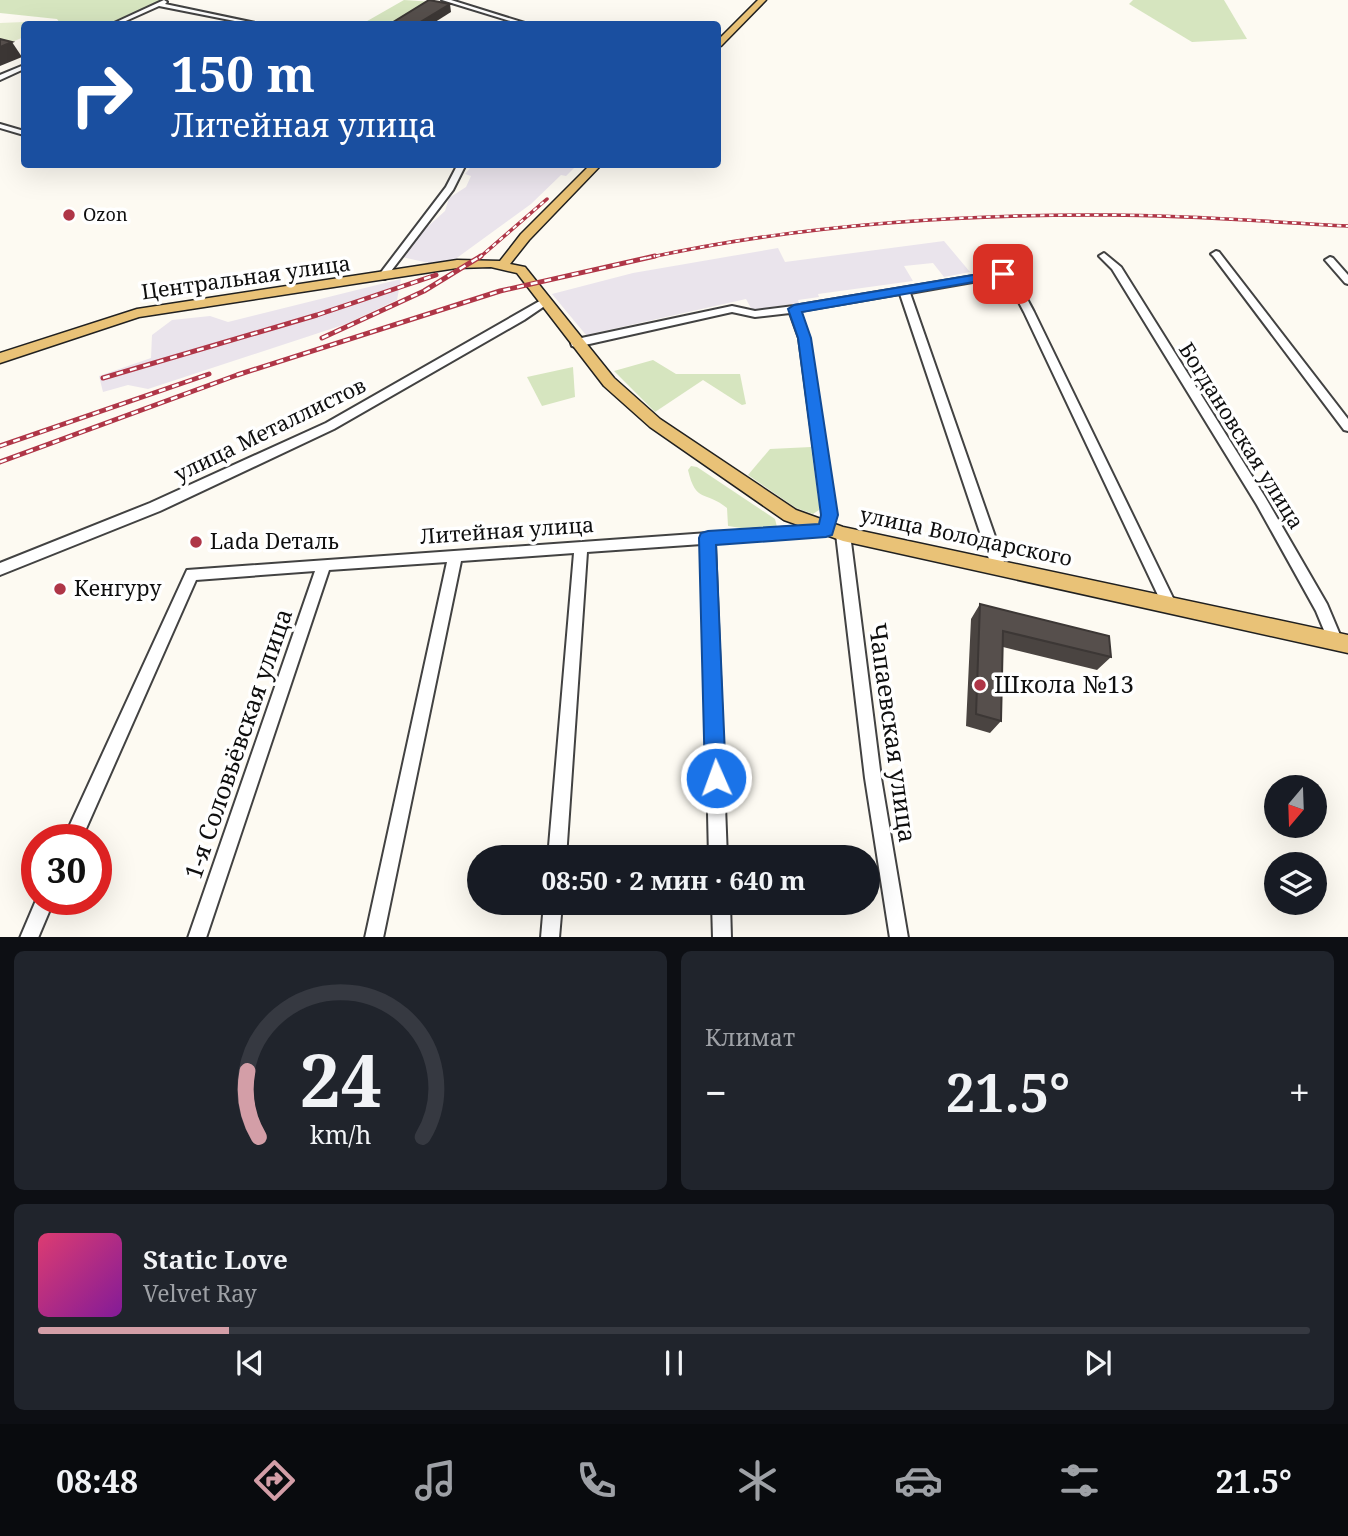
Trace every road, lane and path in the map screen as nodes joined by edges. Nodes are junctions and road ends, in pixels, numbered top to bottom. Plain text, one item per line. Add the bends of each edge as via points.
1 (167, 0) edge
2 (445, 0) edge
3 (762, 0) edge
4 (157, 5) junction
5 (122, 21) edge
6 (241, 21) edge
7 (515, 21) edge
8 (721, 41) edge
9 (21, 68) edge
10 (0, 78) edge
11 (0, 127) edge
12 (21, 132) edge
13 (460, 168) edge
14 (593, 168) edge
15 (1216, 254) dead end
16 (1104, 256) dead end
17 (1330, 260) dead end
18 (503, 265) junction
19 (382, 277) junction
20 (1348, 281) edge
21 (904, 290) junction
22 (545, 301) junction
23 (794, 309) junction
24 (576, 343) junction
25 (0, 358) edge
26 (1348, 426) edge
27 (826, 530) junction
28 (843, 534) junction
29 (708, 538) junction
30 (581, 547) junction
31 (455, 557) junction
32 (324, 565) junction
33 (999, 568) junction
34 (0, 569) edge
35 (1169, 604) junction
36 (1342, 643) edge
37 (79, 824) edge
38 (558, 845) edge
39 (718, 845) edge
40 (39, 915) edge
41 (552, 915) edge
42 (721, 915) edge
43 (29, 937) edge
44 (197, 937) edge
45 (374, 937) edge
46 (550, 937) edge
47 (722, 937) edge
48 (899, 937) edge

1 - 4 street
2 - 7 street
3 - 8 main road
4 - 5 street
4 - 6 street
9 - 10 street
11 - 12 street
13 - 19 street via 450,188
14 - 18 main road
15 - 26 street
16 - 36 street, Богдановская улица via 1116,267 1261,501
17 - 20 street
18 - 19 main road, Центральная улица via 457,264
18 - 22 main road, улица Володарского via 526,274
19 - 25 main road, Центральная улица via 137,313
21 - 23 street
21 - 33 street
21 - 35 street via 1003,274 1016,288
22 - 24 main road, улица Володарского
22 - 34 street, улица Металлистов via 330,426 155,507
23 - 24 street via 755,314 732,309
23 - 27 street via 804,338 820,445 829,515
24 - 27 main road, улица Володарского via 609,382 667,433 790,516
27 - 28 main road, улица Володарского
27 - 29 street, Литейная улица
28 - 33 main road, улица Володарского
28 - 48 street, Чапаевская улица via 873,778
29 - 30 street, Литейная улица
29 - 39 street
30 - 31 street, Литейная улица
30 - 38 street
31 - 32 street, Литейная улица
31 - 45 street
32 - 37 street, Литейная улица via 191,574
32 - 44 street, 1-я Соловьёвская улица
33 - 35 main road, улица Володарского
35 - 36 main road, улица Володарского
40 - 43 street
41 - 46 street
42 - 47 street

